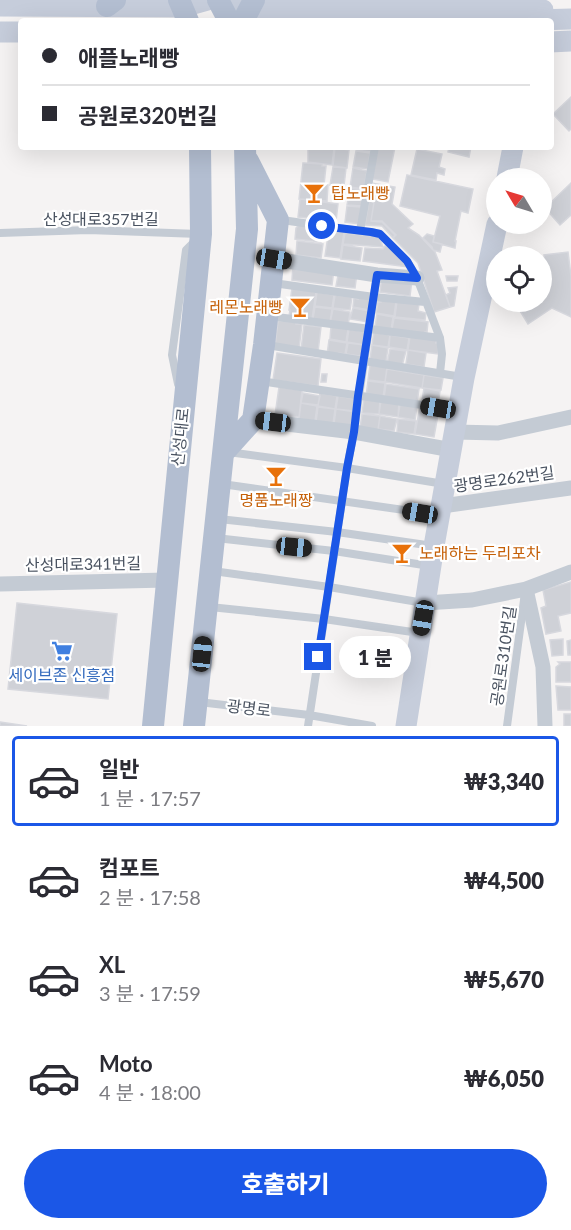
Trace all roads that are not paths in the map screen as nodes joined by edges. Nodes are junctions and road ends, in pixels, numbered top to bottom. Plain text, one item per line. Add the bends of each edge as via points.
1 (208, 0) edge
2 (218, 0) edge
3 (223, 0) edge
4 (111, 3) edge
5 (0, 6) edge
6 (183, 9) edge
7 (571, 9) edge
8 (249, 10) edge
9 (542, 10) edge
10 (227, 18) edge
11 (554, 20) edge
12 (571, 20) edge
13 (571, 41) edge
14 (554, 42) edge
15 (200, 150) edge
16 (246, 150) edge
17 (374, 150) edge
18 (512, 150) edge
19 (509, 168) edge
20 (278, 220) junction
21 (360, 231) junction
22 (0, 233) edge
23 (201, 234) junction
24 (495, 234) edge
25 (274, 259) junction
26 (377, 275) junction
27 (417, 278) junction
28 (271, 283) junction
29 (374, 297) junction
30 (425, 302) junction
31 (267, 316) junction
32 (368, 330) junction
33 (440, 338) junction
34 (264, 345) junction
35 (364, 362) junction
36 (440, 373) junction
37 (464, 378) junction
38 (258, 381) junction
39 (358, 396) junction
40 (458, 411) junction
41 (571, 417) edge
42 (253, 420) junction
43 (354, 432) junction
44 (453, 441) junction
45 (224, 452) junction
46 (347, 468) junction
47 (221, 484) junction
48 (446, 484) junction
49 (571, 488) edge
50 (342, 501) junction
51 (441, 511) junction
52 (216, 528) junction
53 (337, 532) junction
54 (334, 551) junction
55 (433, 556) junction
56 (211, 571) junction
57 (571, 573) edge
58 (166, 580) junction
59 (0, 584) edge
60 (329, 587) junction
61 (526, 589) junction
62 (425, 603) junction
63 (207, 607) junction
64 (324, 619) junction
65 (420, 633) junction
66 (197, 702) junction
67 (309, 715) junction
68 (153, 726) edge
69 (194, 726) edge
70 (308, 726) edge
71 (372, 726) edge
72 (406, 726) edge
73 (507, 726) edge
74 (545, 726) edge

1 - 6 main road
2 - 10 main road
3 - 8 main road
4 - 5 main road
4 - 6 main road
7 - 9 main road
8 - 9 main road
11 - 12 main road, bridge
13 - 14 main road
15 - 23 main road, 산성대로
16 - 20 main road
16 - 45 main road via 247,229
17 - 21 lane
18 - 19 main road
20 - 21 lane
20 - 25 main road
21 - 27 lane via 380,234 407,261
22 - 23 lane, 산성대로357번길 via 88,230
23 - 58 main road, 산성대로
24 - 37 main road
25 - 26 street
25 - 28 main road
26 - 27 street
26 - 29 lane
27 - 30 lane
28 - 29 lane
28 - 31 main road
29 - 30 lane
29 - 32 lane
30 - 33 lane
31 - 32 lane
31 - 34 main road
32 - 33 lane
32 - 35 lane
33 - 36 lane
34 - 35 lane
34 - 38 main road
35 - 36 lane
35 - 39 lane
36 - 37 lane
37 - 40 main road
38 - 39 lane
38 - 42 main road
39 - 40 lane
39 - 43 lane
40 - 44 main road
41 - 44 street
42 - 43 street
42 - 45 main road
43 - 44 street
43 - 46 lane
44 - 48 main road
45 - 46 lane
45 - 47 main road
46 - 48 lane
46 - 50 lane
47 - 50 lane
47 - 52 main road
48 - 51 main road
49 - 51 street, 광명로262번길
50 - 51 lane
50 - 53 lane
51 - 55 main road
52 - 53 lane
52 - 54 lane
52 - 56 main road
53 - 54 lane
53 - 55 lane
54 - 55 lane
54 - 60 lane
55 - 62 main road
56 - 60 lane
56 - 63 main road
57 - 61 street
58 - 59 street, 산성대로341번길
58 - 68 main road, 산성대로
60 - 62 lane
60 - 64 lane
61 - 62 street via 472,600
61 - 73 lane, 공원로310번길
61 - 74 street via 543,667
62 - 65 main road
63 - 64 lane
63 - 66 main road
64 - 65 lane
64 - 67 lane
65 - 72 main road
66 - 67 lane, 광명로
66 - 69 main road
67 - 70 lane
67 - 71 lane, 광명로

